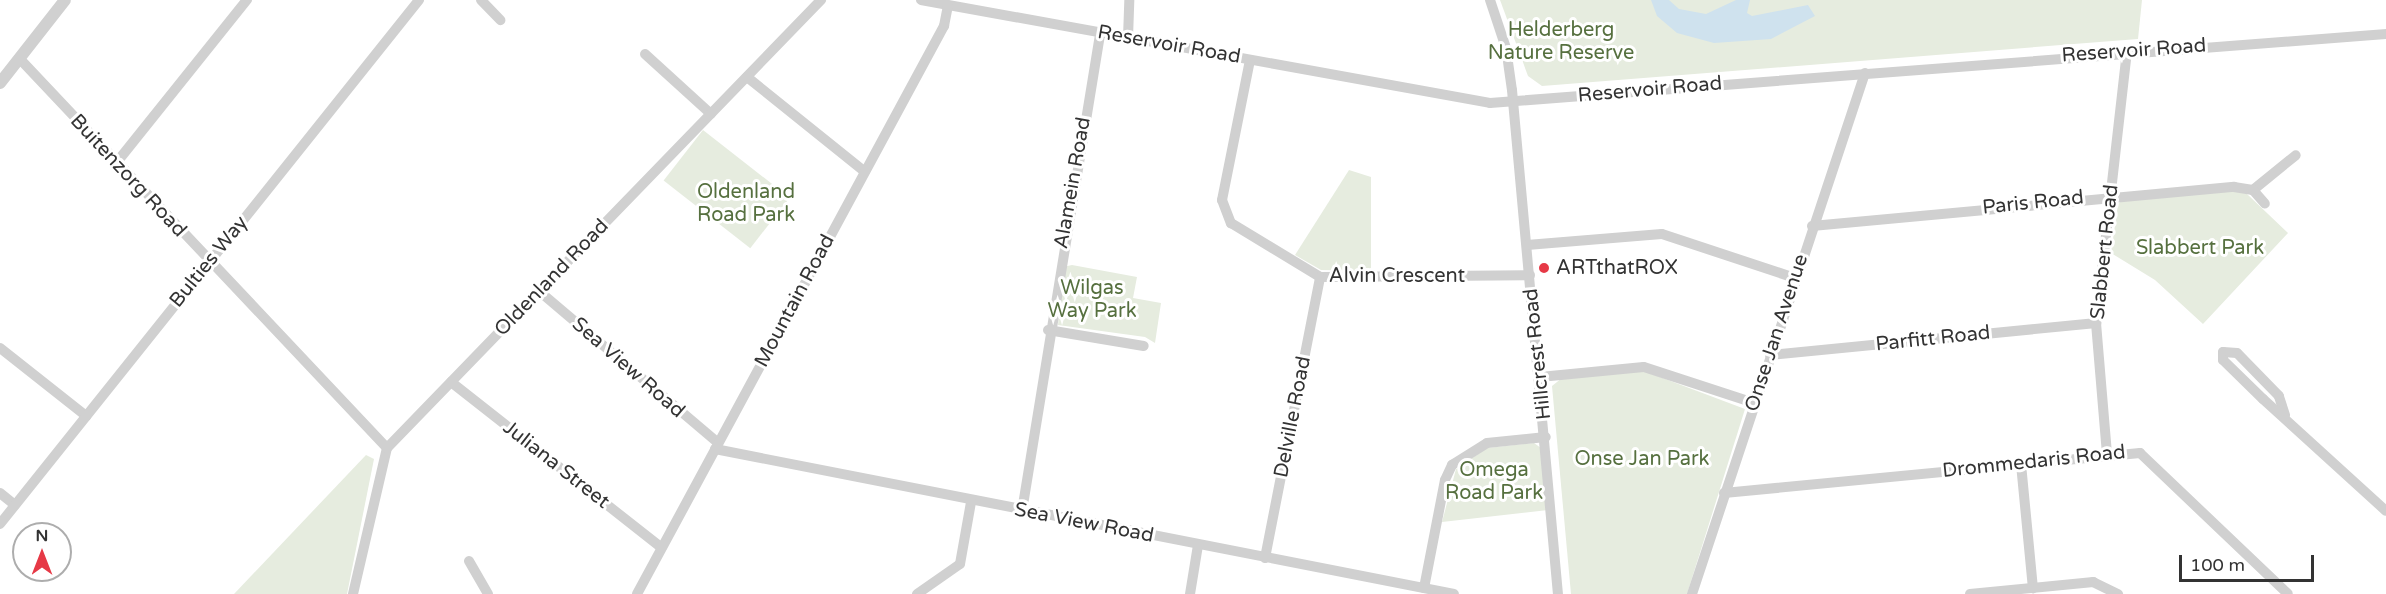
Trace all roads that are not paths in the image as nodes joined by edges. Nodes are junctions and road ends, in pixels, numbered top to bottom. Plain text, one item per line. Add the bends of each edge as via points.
1 (65, 0) edge
2 (247, 0) edge
3 (419, 0) edge
4 (482, 0) edge
5 (821, 0) edge
6 (921, 0) edge
7 (1129, 0) edge
8 (1490, 0) edge
9 (948, 5) junction
10 (500, 20) dead end
11 (1100, 33) junction
12 (2386, 34) edge
13 (1128, 38) junction
14 (2127, 51) junction
15 (645, 54) dead end
16 (19, 58) junction
17 (1250, 60) junction
18 (1865, 73) junction
19 (747, 77) junction
20 (0, 82) edge
21 (1513, 102) junction
22 (711, 114) junction
23 (2296, 155) dead end
24 (117, 162) junction
25 (865, 172) junction
26 (2253, 190) junction
27 (2111, 195) junction
28 (2265, 204) dead end
29 (1812, 226) junction
30 (1527, 245) junction
31 (209, 262) junction
32 (1530, 275) junction
33 (1320, 277) junction
34 (1795, 278) junction
35 (539, 291) junction
36 (2096, 322) junction
37 (1048, 330) junction
38 (1144, 346) dead end
39 (0, 348) edge
40 (1770, 355) junction
41 (1540, 376) junction
42 (451, 382) junction
43 (1754, 402) junction
44 (2284, 415) junction
45 (86, 416) junction
46 (1546, 437) junction
47 (717, 446) junction
48 (387, 448) junction
49 (2107, 454) junction
50 (2021, 464) junction
51 (0, 493) edge
52 (1724, 493) junction
53 (971, 502) junction
54 (15, 505) junction
55 (2386, 511) edge
56 (1022, 512) junction
57 (0, 524) edge
58 (1198, 545) junction
59 (662, 548) junction
60 (1265, 558) junction
61 (469, 561) dead end
62 (1559, 567) junction
63 (1425, 588) junction
64 (2033, 588) junction
65 (354, 594) edge
66 (488, 594) edge
67 (637, 594) edge
68 (917, 594) edge
69 (1190, 594) edge
70 (1454, 594) edge
71 (1558, 594) edge
72 (1565, 594) edge
73 (1692, 594) edge
74 (1970, 594) edge
75 (2118, 594) edge
76 (2288, 594) edge

1 - 16 street
2 - 24 street
3 - 31 street, Bulties Way
4 - 10 street
5 - 19 street, Oldenland Road
6 - 9 street, Reservoir Road
7 - 13 street
8 - 21 street, Hillcrest Road via 1506,48
9 - 11 street, Reservoir Road
9 - 25 street, Mountain Road via 944,26
11 - 13 street, Reservoir Road
11 - 37 street, Alamein Road
12 - 14 street, Reservoir Road
13 - 17 street, Reservoir Road
14 - 18 street, Reservoir Road
14 - 27 street, Slabbert Road
15 - 22 street
16 - 20 street
16 - 24 street, Buitenzorg Road
17 - 21 street, Reservoir Road via 1473,101
17 - 33 street, Alvin Crescent via 1223,212 1231,223
18 - 21 street, Reservoir Road
18 - 29 street, Onse Jan Avenue
19 - 22 street, Oldenland Road
19 - 25 street
21 - 30 street, Hillcrest Road
22 - 35 street, Oldenland Road
23 - 26 street
24 - 31 street, Buitenzorg Road
25 - 47 street, Mountain Road
26 - 27 street, Paris Road
26 - 28 street
27 - 29 street, Paris Road
27 - 36 street, Slabbert Road
29 - 34 street, Onse Jan Avenue
30 - 32 street, Hillcrest Road
30 - 34 street via 1662,234
31 - 45 street, Bulties Way
31 - 48 street, Buitenzorg Road
32 - 33 street, Alvin Crescent
32 - 41 street, Hillcrest Road
33 - 60 street, Delville Road
34 - 40 street, Onse Jan Avenue
35 - 42 street, Oldenland Road
35 - 47 street, Sea View Road
36 - 40 street, Parfitt Road
36 - 49 street, Slabbert Road
37 - 38 street
37 - 56 street, Alamein Road
39 - 45 street
40 - 43 street, Onse Jan Avenue
41 - 43 street via 1644,367
41 - 46 street, Hillcrest Road
42 - 48 street, Oldenland Road
42 - 59 street, Juliana Street
43 - 52 street, Onse Jan Avenue
44 - 44 street via 2223,360 2223,352 2237,353 2279,396
44 - 55 street
45 - 54 street, Bulties Way
46 - 62 street, Hillcrest Road
46 - 63 street via 1487,443 1452,465 1445,480
47 - 53 street, Sea View Road
47 - 59 street, Mountain Road
48 - 65 street
49 - 50 street, Drommedaris Road
49 - 76 street, Drommedaris Road via 2147,457
50 - 52 street, Drommedaris Road
50 - 64 street
51 - 54 street
52 - 73 street, Onse Jan Avenue
53 - 56 street, Sea View Road
53 - 68 street via 960,564
54 - 57 street, Bulties Way
56 - 58 street, Sea View Road
58 - 60 street, Sea View Road
58 - 69 street
59 - 67 street, Mountain Road
60 - 63 street, Sea View Road
61 - 66 street
62 - 71 street, Hillcrest Road
62 - 72 street, Hillcrest Road
63 - 70 street, Sea View Road
64 - 74 street
64 - 75 street via 2098,582

